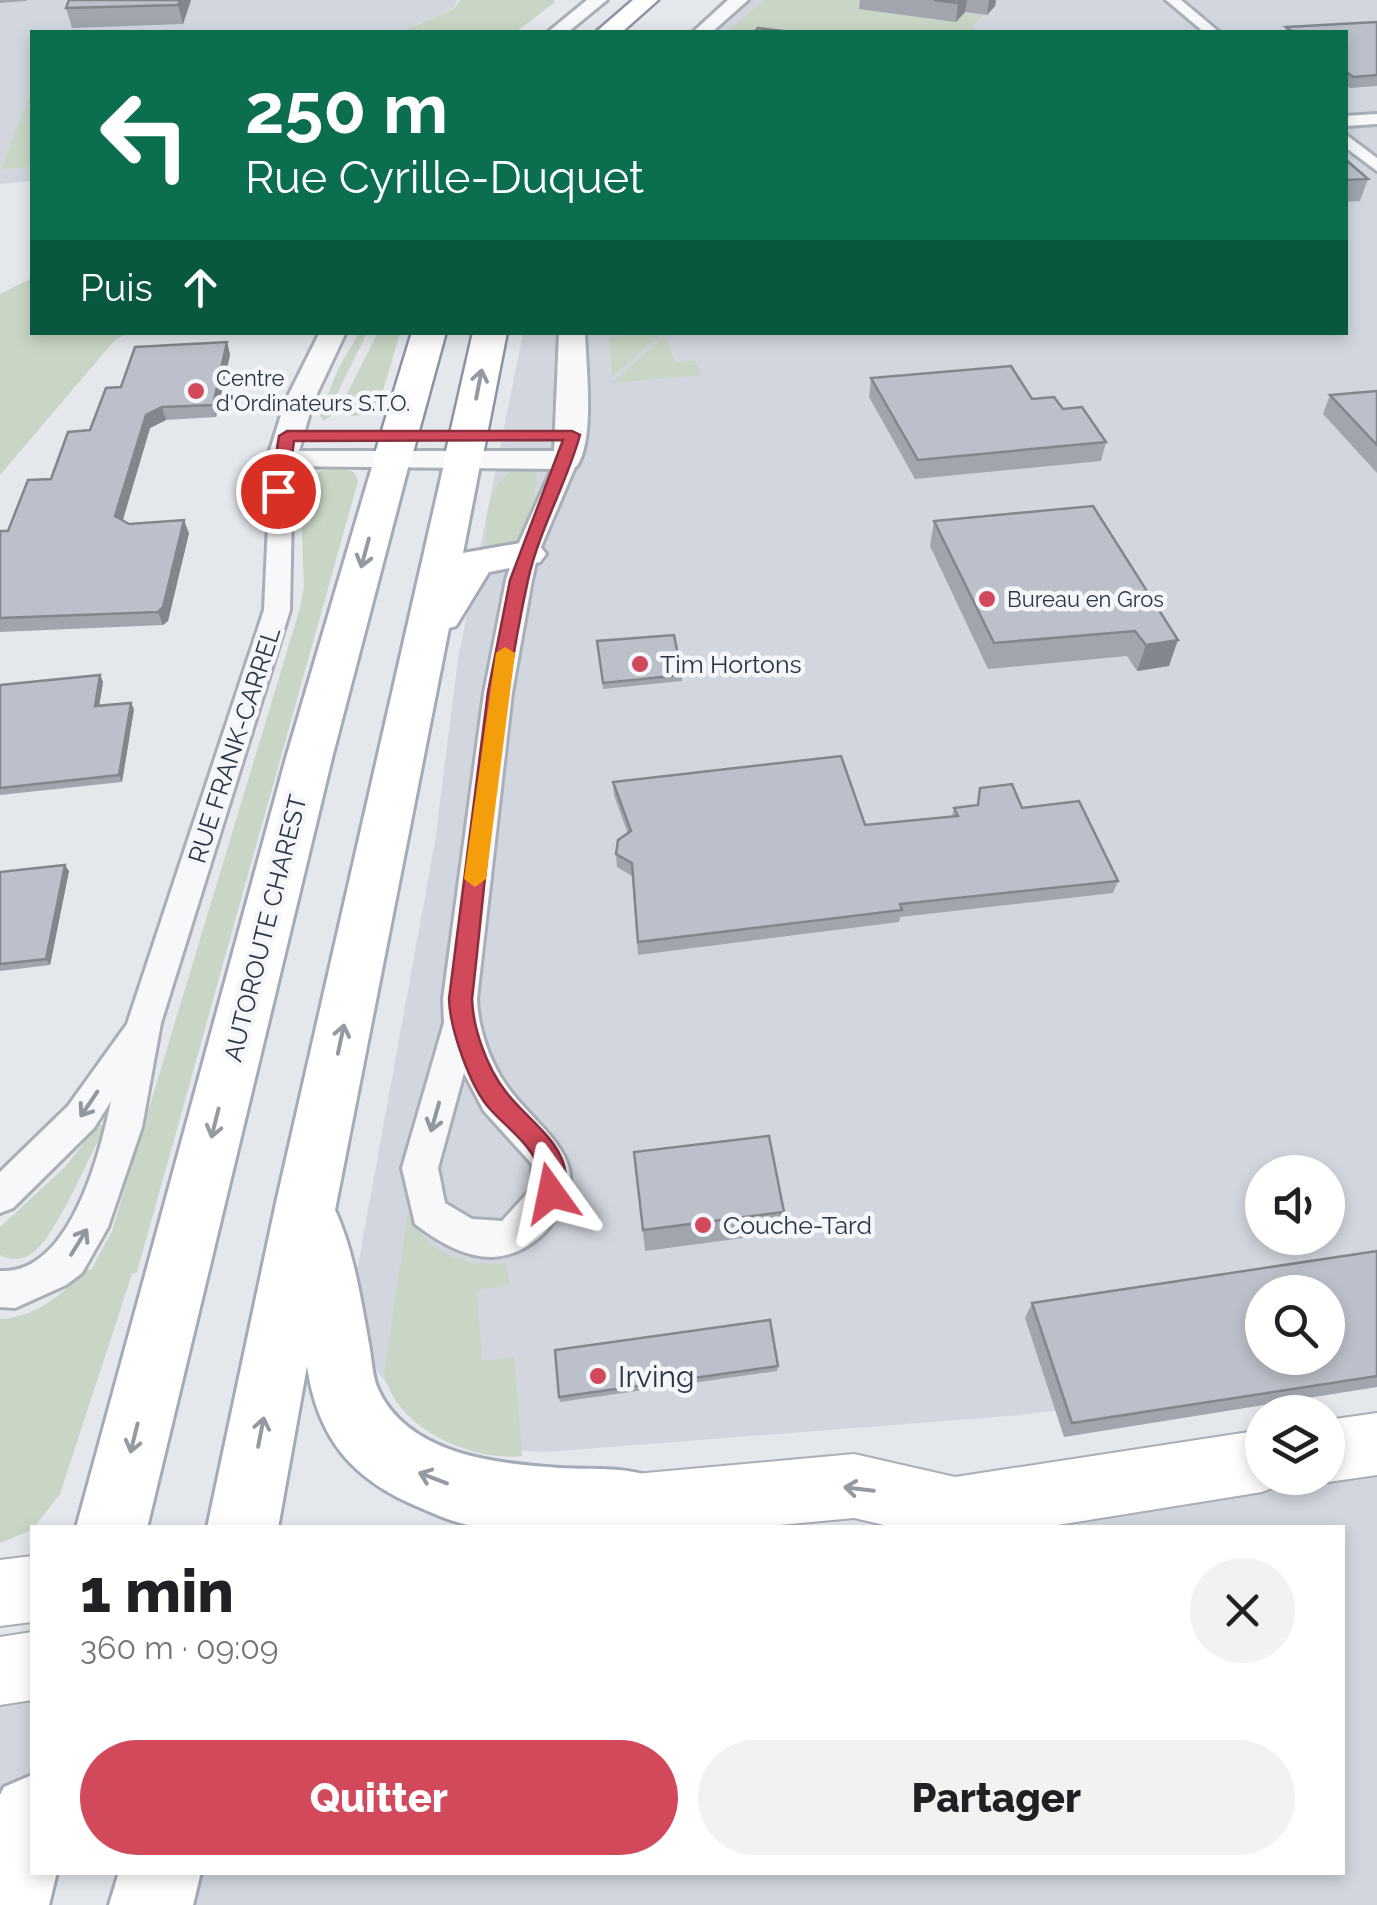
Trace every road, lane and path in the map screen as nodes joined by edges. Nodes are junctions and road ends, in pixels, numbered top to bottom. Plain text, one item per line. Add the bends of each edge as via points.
1 (598, 0) edge
2 (647, 0) edge
3 (740, 0) edge
4 (1156, 0) edge
5 (1173, 0) edge
6 (1189, 14) junction
7 (560, 30) edge
8 (610, 30) edge
9 (704, 30) edge
10 (1209, 30) edge
11 (1377, 119) edge
12 (1348, 121) edge
13 (1348, 142) edge
14 (1377, 166) edge
15 (331, 335) edge
16 (428, 335) edge
17 (489, 335) edge
18 (572, 335) edge
19 (285, 448) junction
20 (396, 448) junction
21 (466, 448) junction
22 (570, 448) junction
23 (526, 554) junction
24 (424, 650) junction
25 (144, 1023) junction
26 (461, 1023) junction
27 (0, 1196) edge
28 (306, 1203) junction
29 (0, 1290) edge
30 (1377, 1444) edge
31 (1345, 1449) edge
32 (1245, 1465) edge
33 (633, 1504) junction
34 (934, 1518) edge
35 (112, 1525) edge
36 (243, 1525) edge
37 (510, 1525) edge
38 (30, 1589) edge
39 (0, 1593) edge
40 (30, 1666) edge
41 (0, 1670) edge
42 (30, 1822) edge
43 (159, 1875) edge
44 (7, 1905) edge
45 (152, 1905) edge

1 - 7 street
2 - 8 highway
3 - 9 street
4 - 6 street
5 - 6 street
6 - 10 street
11 - 12 street
13 - 14 street
15 - 19 street, RUE FRANK-CARREL via 308,378
16 - 20 highway, AUTOROUTE CHAREST
21 -> 17 highway
18 - 22 street
19 - 20 street
19 - 25 street, RUE FRANK-CARREL via 277,610
20 - 21 street
20 -> 35 main road, AUTOROUTE CHAREST via 308,758
21 - 22 street
21 - 24 main road
22 - 23 street
23 - 24 main road via 483,558 471,566
23 - 26 street via 498,692
28 -> 24 main road
25 -> 27 street, RUE FRANK-CARREL via 81,1117
29 -> 25 street, RUE FRANK-CARREL via 52,1272 88,1227 124,1127
26 -> 26 street via 420,1168 422,1192 428,1212 452,1230 484,1240 512,1236 551,1193 552,1165 495,1097
33 -> 28 main road via 562,1506 452,1485 400,1463 367,1439 340,1379
36 -> 28 main road
30 - 31 main road
32 - 34 main road
34 -> 33 main road via 854,1486
33 - 37 main road
38 - 39 main road
40 - 41 main road
42 - 44 main road
43 - 45 main road

